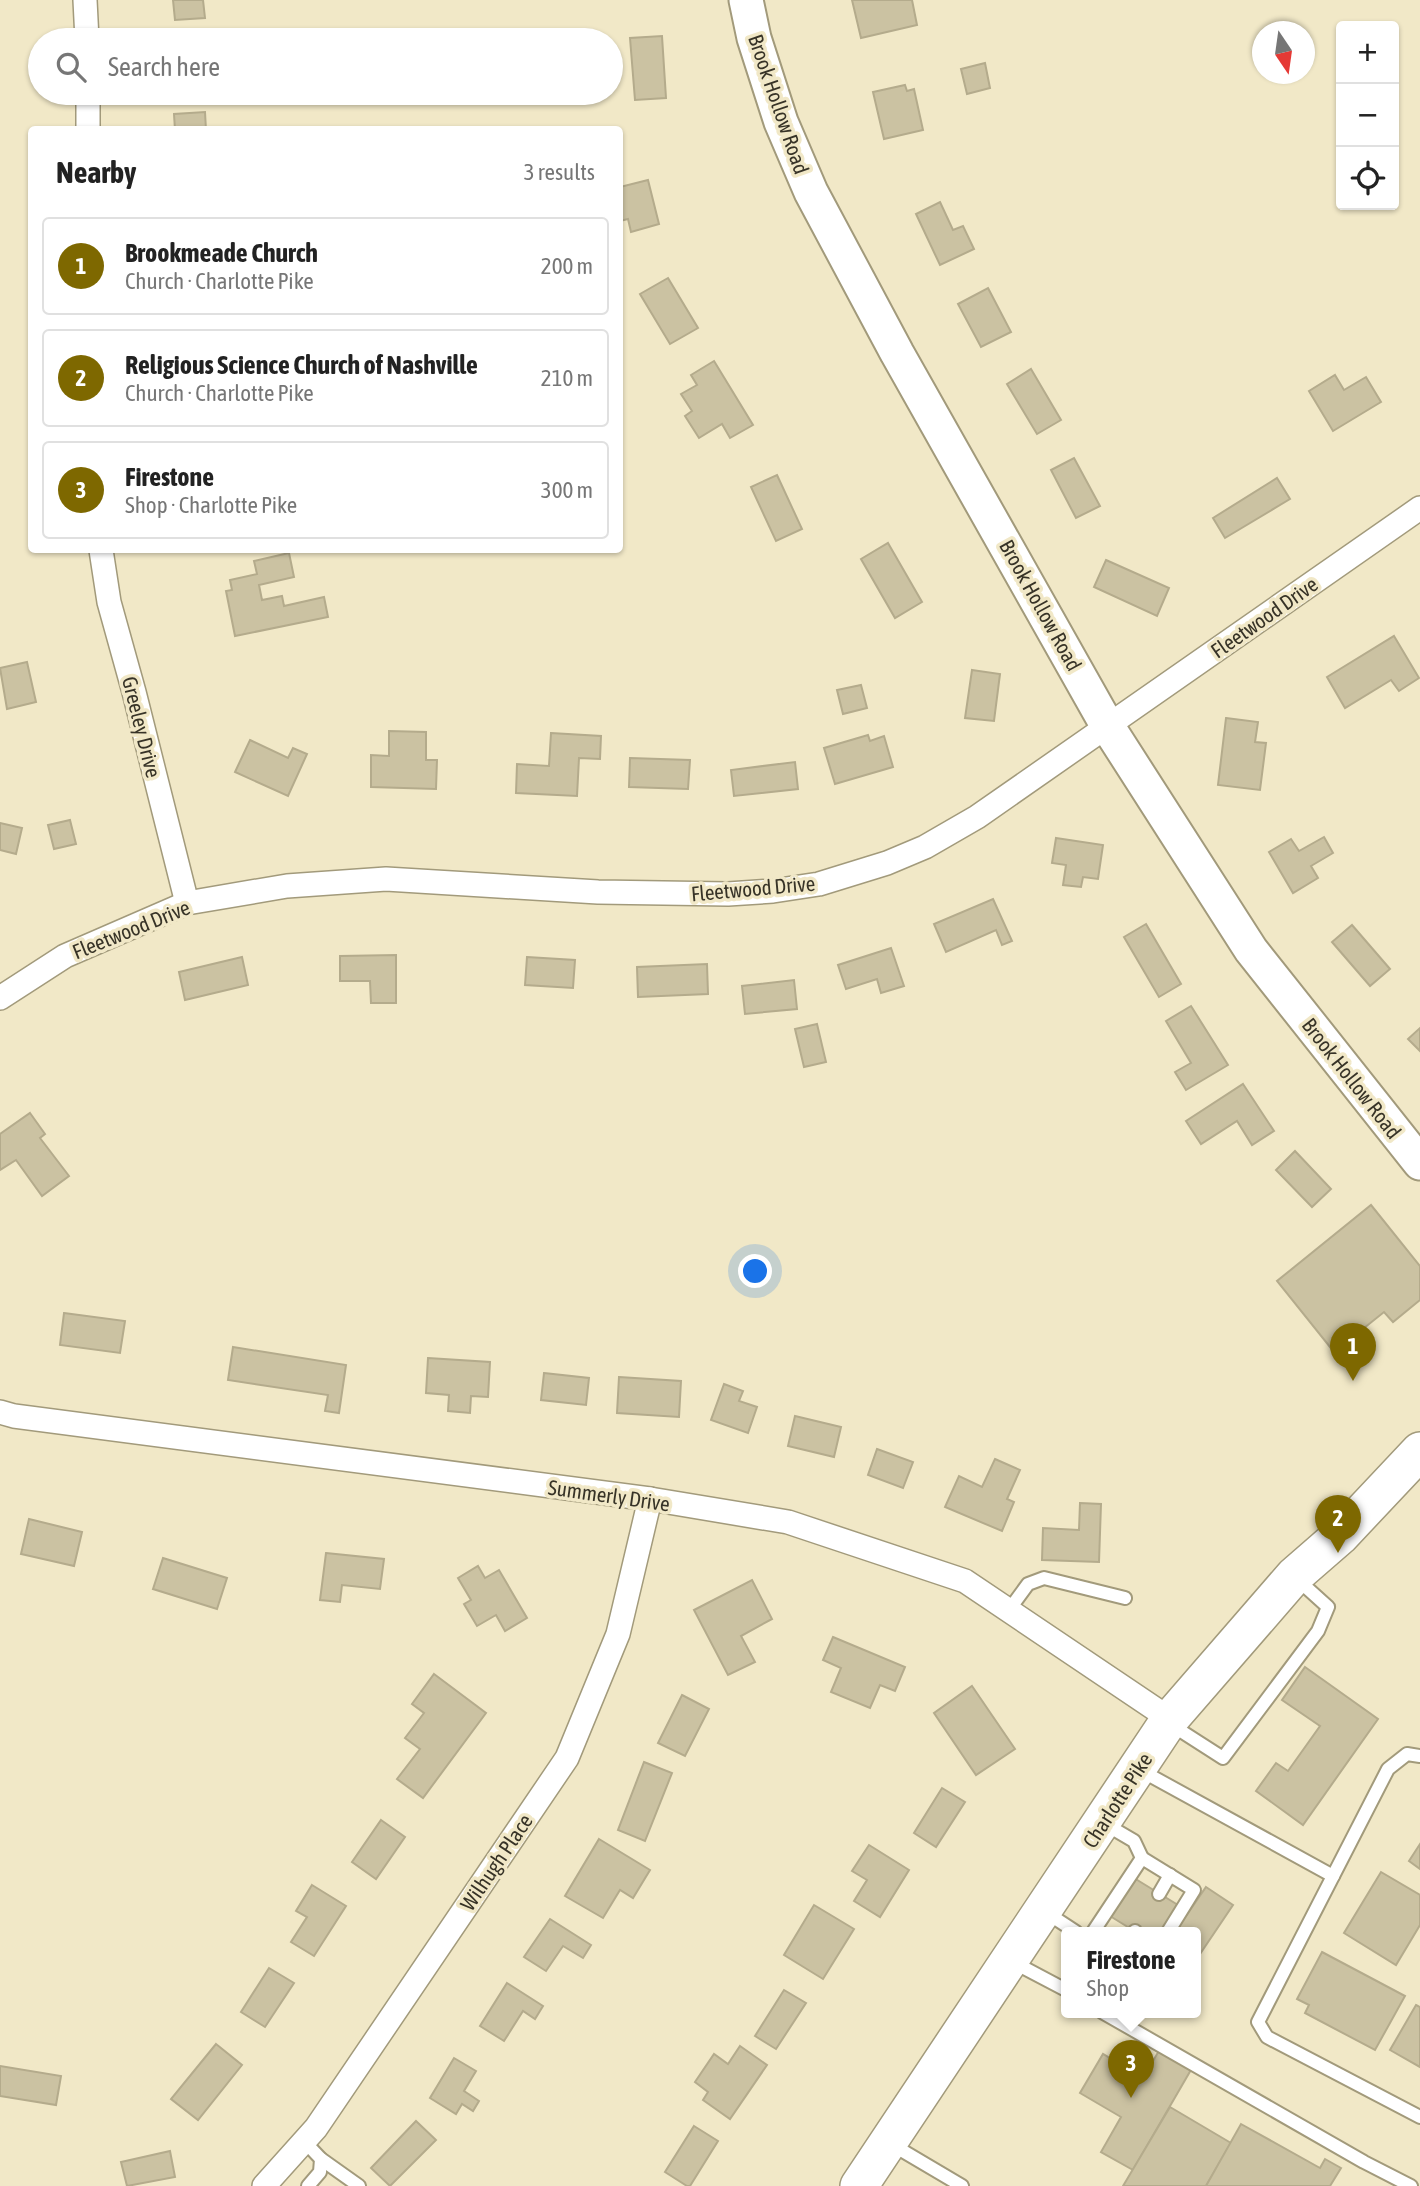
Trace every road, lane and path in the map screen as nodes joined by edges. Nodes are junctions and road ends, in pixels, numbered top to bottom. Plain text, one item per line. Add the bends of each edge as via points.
1 (85, 0) edge
2 (746, 0) edge
3 (86, 28) edge
4 (89, 105) edge
5 (88, 126) edge
6 (1420, 508) edge
7 (101, 553) edge
8 (1108, 727) junction
9 (187, 903) junction
10 (0, 998) edge
11 (1420, 1163) edge
12 (0, 1412) edge
13 (1420, 1451) edge
14 (650, 1499) junction
15 (1294, 1576) junction
16 (1125, 1598) dead end
17 (1009, 1610) junction
18 (1169, 1721) junction
19 (1420, 1756) edge
20 (1138, 1769) junction
21 (1102, 1822) junction
22 (1142, 1858) junction
23 (1170, 1875) junction
24 (1333, 1876) junction
25 (1159, 1894) dead end
26 (1044, 1911) junction
27 (1068, 1927) edge
28 (1096, 1927) edge
29 (1171, 1927) edge
30 (1011, 1960) junction
31 (1061, 1987) edge
32 (1112, 2018) edge
33 (1420, 2118) edge
34 (304, 2141) junction
35 (887, 2142) junction
36 (321, 2160) junction
37 (955, 2184) edge
38 (264, 2186) edge
39 (307, 2186) edge
40 (359, 2186) edge
41 (859, 2186) edge
42 (1411, 2186) edge

1 - 3 street
2 - 8 street, Brook Hollow Road via 781,122 811,192
4 - 5 street
6 - 8 street, Fleetwood Drive
7 - 9 street, Greeley Drive via 109,602
8 - 9 street, Fleetwood Drive via 925,847 819,884 728,894 598,892 386,879 287,886
8 - 11 street, Brook Hollow Road via 1251,950
9 - 10 street, Fleetwood Drive via 65,956
12 - 14 street, Summerly Drive
13 - 15 main road, Charlotte Pike via 1340,1536
14 - 17 street, Summerly Drive via 788,1522 965,1581
14 - 34 street, Wilhugh Place via 618,1634 567,1758
15 - 18 main road, Charlotte Pike
15 - 18 lane via 1328,1607 1318,1630 1223,1758
16 - 17 lane via 1044,1578 1028,1584
17 - 18 street, Summerly Drive
18 - 20 main road, Charlotte Pike
19 - 24 lane via 1408,1754 1388,1769
20 - 21 main road, Charlotte Pike
20 - 24 lane
21 - 22 lane via 1134,1841
21 - 26 main road, Charlotte Pike
22 - 23 lane
22 - 28 lane
23 - 25 lane
23 - 29 lane via 1194,1890
24 - 33 lane via 1258,2022 1267,2037
26 - 27 lane
26 - 30 main road, Charlotte Pike
30 - 31 lane
30 - 35 main road, Charlotte Pike
32 - 42 lane
34 - 36 lane
34 - 38 street, Wilhugh Place
35 - 37 lane
35 - 41 main road, Charlotte Pike
36 - 39 lane via 320,2172
36 - 40 lane

